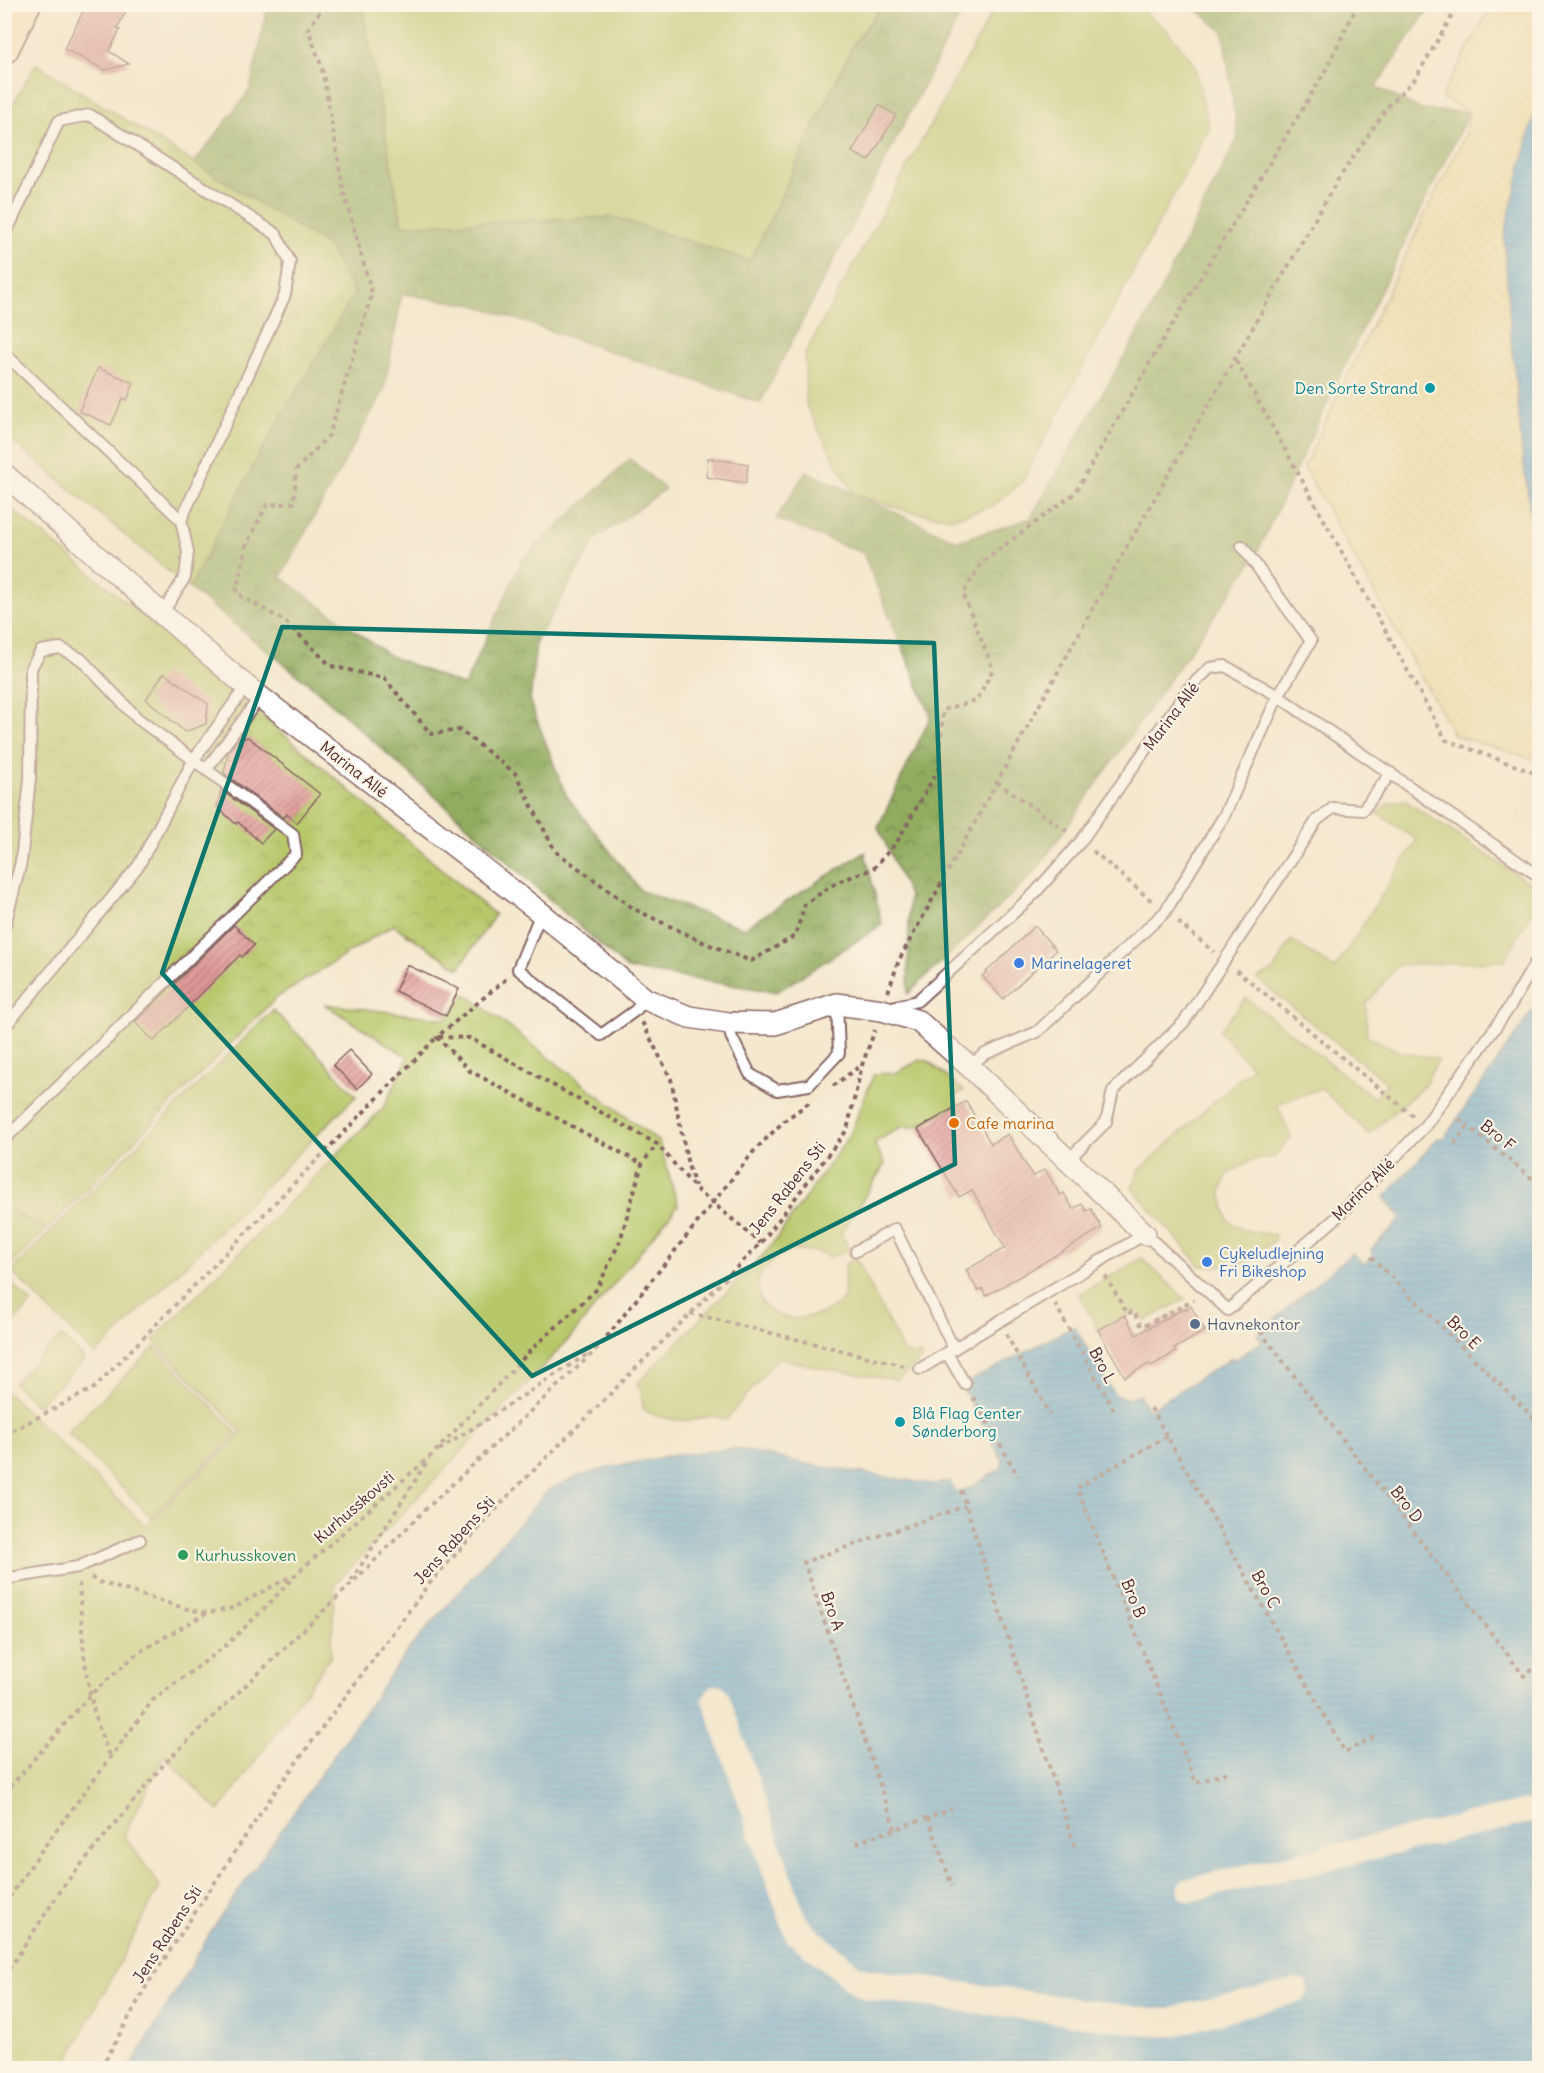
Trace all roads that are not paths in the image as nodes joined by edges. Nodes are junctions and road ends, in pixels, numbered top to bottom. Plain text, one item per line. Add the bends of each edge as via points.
1 (26, 4) edge
2 (4, 49) edge
3 (4, 237) edge
4 (4, 353) edge
5 (4, 474) edge
6 (181, 520) junction
7 (1242, 546) dead end
8 (162, 614) junction
9 (253, 691) junction
10 (1278, 696) junction
11 (193, 761) junction
12 (206, 770) junction
13 (1391, 773) junction
14 (1539, 877) edge
15 (541, 913) junction
16 (4, 929) edge
17 (1539, 955) edge
18 (837, 1004) junction
19 (641, 1005) junction
20 (882, 1010) junction
21 (729, 1023) junction
22 (4, 1028) edge
23 (969, 1066) junction
24 (4, 1140) edge
25 (1068, 1160) junction
26 (1145, 1234) junction
27 (856, 1251) dead end
28 (951, 1351) junction
29 (920, 1370) road end
30 (965, 1384) road end
31 (140, 1540) dead end
32 (4, 1579) edge

1 - 2 street
3 - 6 lane via 59,121 90,115 276,234 290,262 285,295
4 - 6 lane
5 - 8 street, Marina Allé
6 - 8 lane via 188,552 185,577
7 - 10 lane via 1311,641
8 - 9 street, Marina Allé
9 - 11 lane
9 - 12 lane
9 - 15 street, Marina Allé
10 - 13 lane, Marina Allé
10 - 20 lane, Marina Allé via 1225,666 1210,668 1188,689 1082,841 1035,893 917,1001
10 - 23 lane via 1224,816 1165,912 1037,1032 985,1054
11 - 12 lane
11 - 16 lane via 137,718 81,659 60,648 41,651 32,668 30,778 21,862
11 - 22 lane via 139,864
12 - 24 lane via 292,834 296,854
13 - 14 lane, Marina Allé
13 - 25 lane via 1363,810 1333,808 1317,820 1184,1022 1113,1091 1106,1122
15 - 19 street, Marina Allé
15 - 19 lane via 518,969 601,1035
17 - 26 lane, Marina Allé via 1509,1008 1425,1126 1334,1220 1228,1310
18 - 20 street, Marina Allé
18 - 21 street, Marina Allé via 775,1024
18 - 21 lane via 839,1053 809,1085 777,1090 750,1074 731,1036
19 - 21 street, Marina Allé
20 - 23 street, Marina Allé via 918,1021
23 - 25 street, Marina Allé
25 - 26 street, Marina Allé
26 - 28 lane
27 - 28 lane via 895,1229
28 - 29 lane
28 - 30 lane
31 - 32 lane via 78,1567

